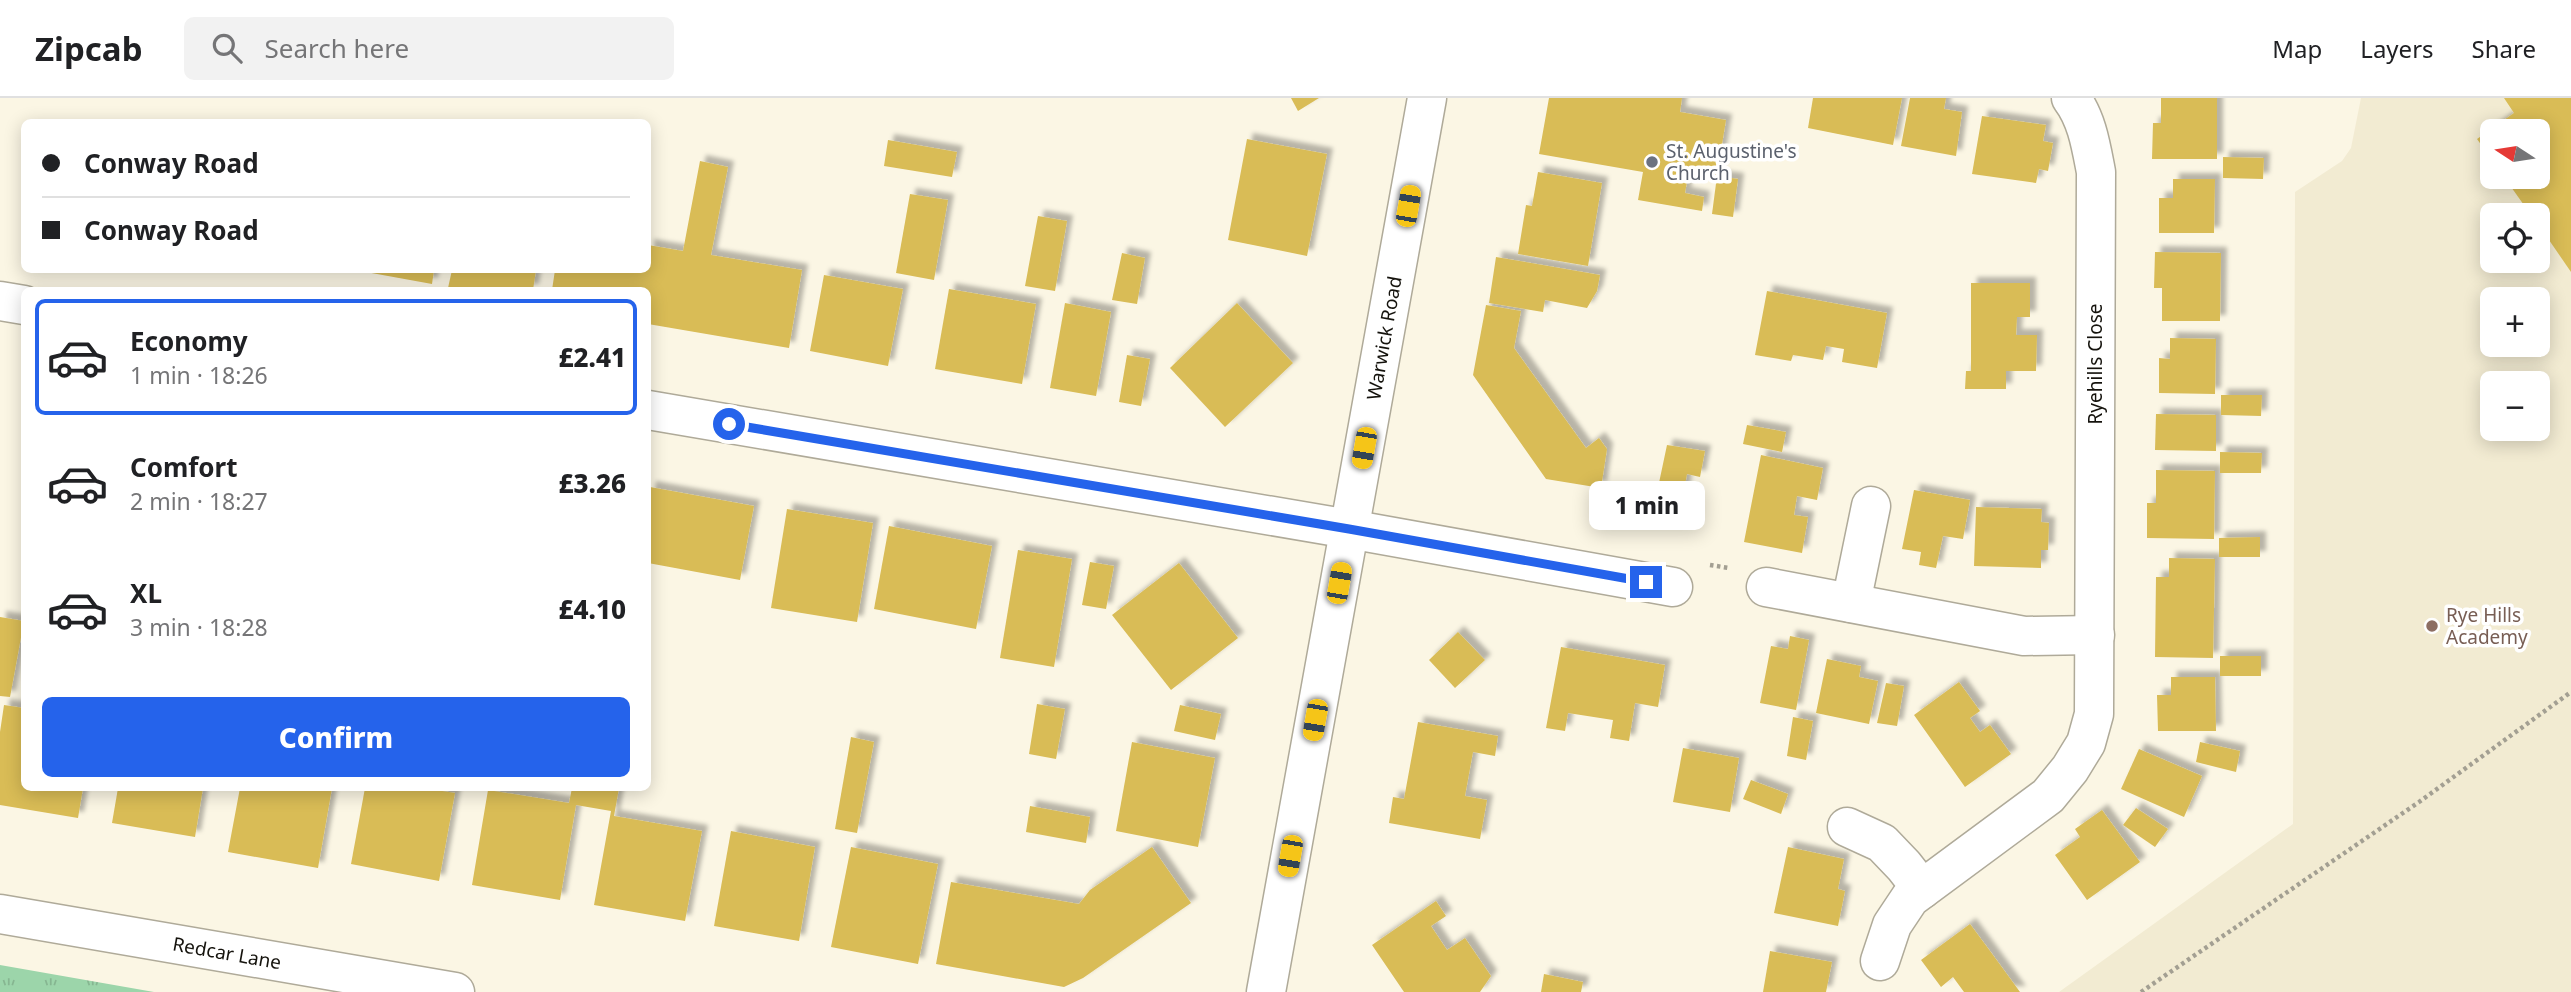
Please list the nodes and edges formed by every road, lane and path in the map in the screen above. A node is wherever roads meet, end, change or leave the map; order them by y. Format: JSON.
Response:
{"nodes":[{"id":1,"x":1427,"y":98,"type":"edge"},
{"id":2,"x":2071,"y":98,"type":"edge"},
{"id":3,"x":0,"y":301,"type":"edge"},
{"id":4,"x":21,"y":304,"type":"edge"},
{"id":5,"x":651,"y":411,"type":"edge"},
{"id":6,"x":1871,"y":506,"type":"dead end"},
{"id":7,"x":1349,"y":529,"type":"junction"},
{"id":8,"x":1673,"y":587,"type":"dead end"},
{"id":9,"x":1766,"y":587,"type":"dead end"},
{"id":10,"x":1851,"y":603,"type":"junction"},
{"id":11,"x":2095,"y":635,"type":"junction"},
{"id":12,"x":2571,"y":692,"type":"edge"},
{"id":13,"x":1847,"y":827,"type":"dead end"},
{"id":14,"x":1922,"y":889,"type":"junction"},
{"id":15,"x":0,"y":914,"type":"edge"},
{"id":16,"x":1880,"y":961,"type":"dead end"},
{"id":17,"x":455,"y":992,"type":"edge"},
{"id":18,"x":1266,"y":992,"type":"edge"},
{"id":19,"x":2141,"y":992,"type":"edge"}],
"edges":[{"from":1,"to":7,"type":"street","name":"Warwick Road"},
{"from":2,"to":11,"type":"street","name":"Ryehills Close"},
{"from":3,"to":4,"type":"street"},
{"from":5,"to":7,"type":"street"},
{"from":6,"to":10,"type":"street"},
{"from":7,"to":8,"type":"street"},
{"from":7,"to":18,"type":"street","name":"Warwick Road"},
{"from":9,"to":10,"type":"street"},
{"from":10,"to":11,"type":"street"},
{"from":11,"to":14,"type":"street","name":"Ryehills Close"},
{"from":12,"to":19,"type":"path"},
{"from":13,"to":14,"type":"street"},
{"from":14,"to":16,"type":"street","name":"Ryehills Close"},
{"from":15,"to":17,"type":"street","name":"Redcar Lane"}]}
